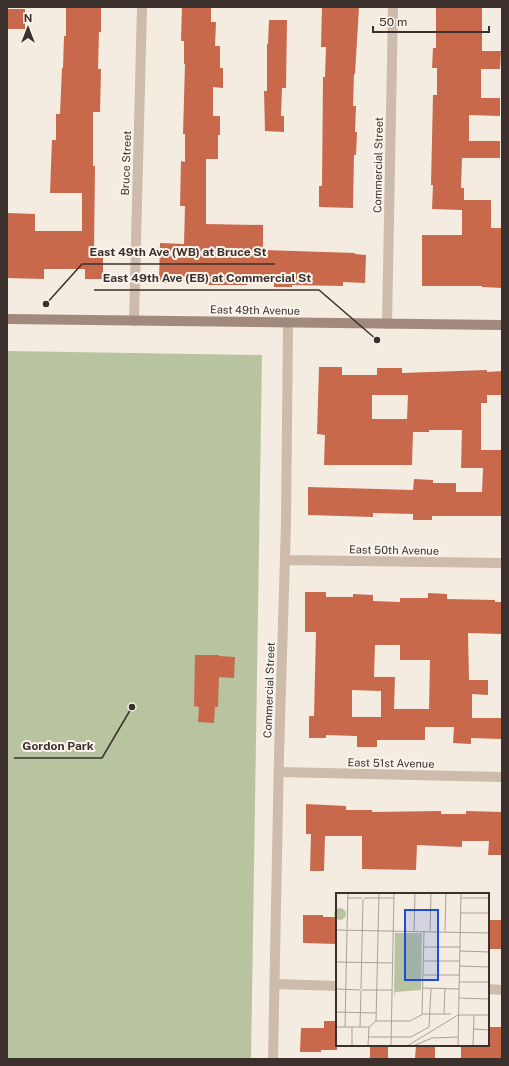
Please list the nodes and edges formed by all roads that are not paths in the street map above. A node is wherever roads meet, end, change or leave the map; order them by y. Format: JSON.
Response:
{"nodes":[{"id":1,"x":142,"y":7,"type":"edge"},
{"id":2,"x":393,"y":7,"type":"edge"},
{"id":3,"x":7,"y":319,"type":"edge"},
{"id":4,"x":134,"y":320,"type":"junction"},
{"id":5,"x":288,"y":323,"type":"junction"},
{"id":6,"x":387,"y":324,"type":"junction"},
{"id":7,"x":502,"y":325,"type":"edge"},
{"id":8,"x":285,"y":560,"type":"junction"},
{"id":9,"x":502,"y":563,"type":"edge"},
{"id":10,"x":279,"y":772,"type":"junction"},
{"id":11,"x":502,"y":776,"type":"edge"},
{"id":12,"x":275,"y":984,"type":"junction"},
{"id":13,"x":336,"y":986,"type":"edge"},
{"id":14,"x":489,"y":989,"type":"edge"},
{"id":15,"x":502,"y":990,"type":"edge"},
{"id":16,"x":273,"y":1059,"type":"edge"}],
"edges":[{"from":1,"to":4,"type":"street","name":"Bruce Street"},
{"from":2,"to":6,"type":"street","name":"Commercial Street"},
{"from":3,"to":4,"type":"street","name":"East 49th Avenue"},
{"from":4,"to":5,"type":"street","name":"East 49th Avenue"},
{"from":5,"to":6,"type":"street","name":"East 49th Avenue"},
{"from":5,"to":8,"type":"street","name":"Commercial Street"},
{"from":6,"to":7,"type":"street","name":"East 49th Avenue"},
{"from":8,"to":9,"type":"street","name":"East 50th Avenue"},
{"from":8,"to":10,"type":"street","name":"Commercial Street"},
{"from":10,"to":11,"type":"street","name":"East 51st Avenue"},
{"from":10,"to":12,"type":"street","name":"Commercial Street"},
{"from":12,"to":13,"type":"street"},
{"from":12,"to":16,"type":"street","name":"Commercial Street"},
{"from":14,"to":15,"type":"street"}]}
